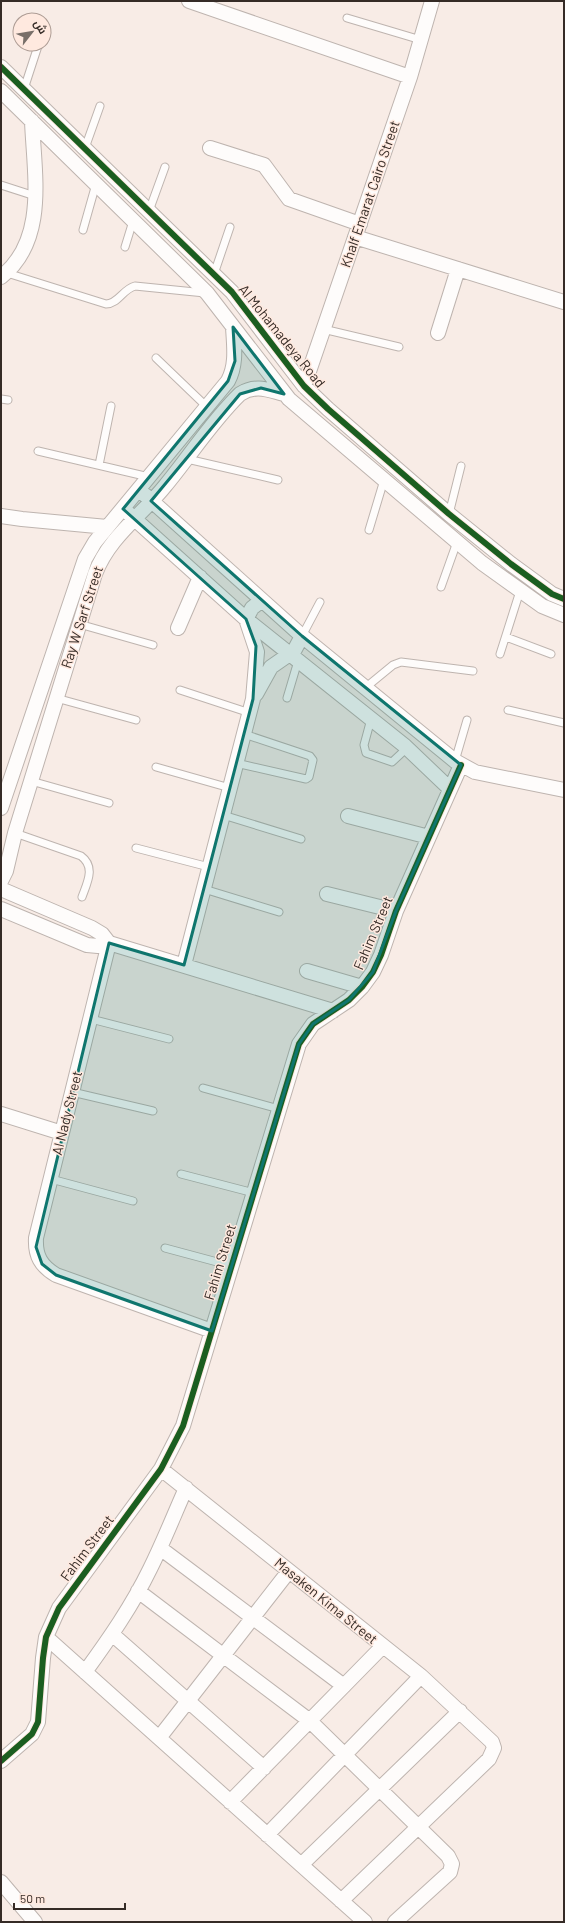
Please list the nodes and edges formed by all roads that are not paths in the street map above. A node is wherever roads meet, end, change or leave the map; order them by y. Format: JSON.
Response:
{"nodes":[{"id":1,"x":189,"y":1,"type":"edge"},
{"id":2,"x":432,"y":1,"type":"edge"},
{"id":3,"x":348,"y":18,"type":"dead end"},
{"id":4,"x":421,"y":40,"type":"junction"},
{"id":5,"x":36,"y":52,"type":"edge"},
{"id":6,"x":1,"y":67,"type":"edge"},
{"id":7,"x":410,"y":77,"type":"junction"},
{"id":8,"x":24,"y":89,"type":"junction"},
{"id":9,"x":1,"y":91,"type":"edge"},
{"id":10,"x":100,"y":106,"type":"dead end"},
{"id":11,"x":32,"y":121,"type":"junction"},
{"id":12,"x":85,"y":148,"type":"junction"},
{"id":13,"x":210,"y":148,"type":"dead end"},
{"id":14,"x":165,"y":167,"type":"dead end"},
{"id":15,"x":96,"y":184,"type":"junction"},
{"id":16,"x":1,"y":185,"type":"edge"},
{"id":17,"x":36,"y":196,"type":"junction"},
{"id":18,"x":149,"y":212,"type":"junction"},
{"id":19,"x":133,"y":220,"type":"junction"},
{"id":20,"x":230,"y":227,"type":"dead end"},
{"id":21,"x":83,"y":230,"type":"dead end"},
{"id":22,"x":358,"y":230,"type":"junction"},
{"id":23,"x":125,"y":247,"type":"dead end"},
{"id":24,"x":458,"y":269,"type":"junction"},
{"id":25,"x":214,"y":274,"type":"junction"},
{"id":26,"x":4,"y":275,"type":"edge"},
{"id":27,"x":207,"y":293,"type":"junction"},
{"id":28,"x":564,"y":302,"type":"edge"},
{"id":29,"x":233,"y":327,"type":"junction"},
{"id":30,"x":323,"y":329,"type":"junction"},
{"id":31,"x":438,"y":334,"type":"dead end"},
{"id":32,"x":399,"y":347,"type":"dead end"},
{"id":33,"x":276,"y":351,"type":"junction"},
{"id":34,"x":156,"y":358,"type":"dead end"},
{"id":35,"x":261,"y":365,"type":"junction"},
{"id":36,"x":304,"y":386,"type":"junction"},
{"id":37,"x":284,"y":394,"type":"junction"},
{"id":38,"x":111,"y":406,"type":"dead end"},
{"id":39,"x":207,"y":407,"type":"junction"},
{"id":40,"x":38,"y":451,"type":"dead end"},
{"id":41,"x":187,"y":459,"type":"junction"},
{"id":42,"x":99,"y":465,"type":"junction"},
{"id":43,"x":461,"y":466,"type":"dead end"},
{"id":44,"x":149,"y":477,"type":"junction"},
{"id":45,"x":278,"y":480,"type":"dead end"},
{"id":46,"x":384,"y":480,"type":"junction"},
{"id":47,"x":139,"y":489,"type":"junction"},
{"id":48,"x":152,"y":501,"type":"junction"},
{"id":49,"x":123,"y":509,"type":"junction"},
{"id":50,"x":449,"y":514,"type":"junction"},
{"id":51,"x":1,"y":516,"type":"edge"},
{"id":52,"x":134,"y":519,"type":"junction"},
{"id":53,"x":107,"y":527,"type":"junction"},
{"id":54,"x":369,"y":530,"type":"dead end"},
{"id":55,"x":457,"y":542,"type":"junction"},
{"id":56,"x":200,"y":577,"type":"junction"},
{"id":57,"x":441,"y":588,"type":"dead end"},
{"id":58,"x":520,"y":591,"type":"junction"},
{"id":59,"x":564,"y":599,"type":"edge"},
{"id":60,"x":261,"y":601,"type":"junction"},
{"id":61,"x":320,"y":602,"type":"dead end"},
{"id":62,"x":564,"y":615,"type":"edge"},
{"id":63,"x":246,"y":619,"type":"junction"},
{"id":64,"x":79,"y":624,"type":"junction"},
{"id":65,"x":178,"y":628,"type":"dead end"},
{"id":66,"x":302,"y":636,"type":"junction"},
{"id":67,"x":506,"y":637,"type":"junction"},
{"id":68,"x":153,"y":645,"type":"dead end"},
{"id":69,"x":500,"y":654,"type":"dead end"},
{"id":70,"x":551,"y":654,"type":"dead end"},
{"id":71,"x":294,"y":658,"type":"junction"},
{"id":72,"x":473,"y":671,"type":"dead end"},
{"id":73,"x":365,"y":688,"type":"junction"},
{"id":74,"x":180,"y":690,"type":"dead end"},
{"id":75,"x":56,"y":698,"type":"junction"},
{"id":76,"x":287,"y":698,"type":"dead end"},
{"id":77,"x":253,"y":699,"type":"junction"},
{"id":78,"x":508,"y":710,"type":"dead end"},
{"id":79,"x":250,"y":713,"type":"junction"},
{"id":80,"x":371,"y":719,"type":"junction"},
{"id":81,"x":136,"y":720,"type":"dead end"},
{"id":82,"x":467,"y":720,"type":"dead end"},
{"id":83,"x":564,"y":723,"type":"edge"},
{"id":84,"x":244,"y":734,"type":"junction"},
{"id":85,"x":407,"y":748,"type":"junction"},
{"id":86,"x":236,"y":763,"type":"junction"},
{"id":87,"x":458,"y":763,"type":"junction"},
{"id":88,"x":156,"y":767,"type":"dead end"},
{"id":89,"x":31,"y":780,"type":"junction"},
{"id":90,"x":230,"y":788,"type":"junction"},
{"id":91,"x":450,"y":789,"type":"junction"},
{"id":92,"x":564,"y":790,"type":"edge"},
{"id":93,"x":110,"y":803,"type":"dead end"},
{"id":94,"x":1,"y":808,"type":"edge"},
{"id":95,"x":223,"y":815,"type":"junction"},
{"id":96,"x":348,"y":816,"type":"dead end"},
{"id":97,"x":15,"y":833,"type":"junction"},
{"id":98,"x":428,"y":837,"type":"junction"},
{"id":99,"x":301,"y":839,"type":"dead end"},
{"id":100,"x":136,"y":848,"type":"dead end"},
{"id":101,"x":209,"y":868,"type":"junction"},
{"id":102,"x":1,"y":881,"type":"edge"},
{"id":103,"x":1,"y":889,"type":"edge"},
{"id":104,"x":204,"y":889,"type":"junction"},
{"id":105,"x":327,"y":894,"type":"dead end"},
{"id":106,"x":82,"y":897,"type":"dead end"},
{"id":107,"x":1,"y":910,"type":"edge"},
{"id":108,"x":396,"y":911,"type":"junction"},
{"id":109,"x":279,"y":912,"type":"dead end"},
{"id":110,"x":109,"y":943,"type":"junction"},
{"id":111,"x":184,"y":966,"type":"junction"},
{"id":112,"x":308,"y":971,"type":"dead end"},
{"id":113,"x":362,"y":987,"type":"junction"},
{"id":114,"x":334,"y":1011,"type":"junction"},
{"id":115,"x":90,"y":1018,"type":"junction"},
{"id":116,"x":169,"y":1039,"type":"dead end"},
{"id":117,"x":203,"y":1088,"type":"dead end"},
{"id":118,"x":72,"y":1092,"type":"junction"},
{"id":119,"x":280,"y":1109,"type":"junction"},
{"id":120,"x":153,"y":1111,"type":"dead end"},
{"id":121,"x":1,"y":1114,"type":"edge"},
{"id":122,"x":62,"y":1132,"type":"junction"},
{"id":123,"x":181,"y":1174,"type":"dead end"},
{"id":124,"x":51,"y":1179,"type":"junction"},
{"id":125,"x":254,"y":1193,"type":"junction"},
{"id":126,"x":133,"y":1201,"type":"dead end"},
{"id":127,"x":165,"y":1248,"type":"dead end"},
{"id":128,"x":232,"y":1266,"type":"junction"},
{"id":129,"x":212,"y":1331,"type":"junction"},
{"id":130,"x":161,"y":1469,"type":"junction"},
{"id":131,"x":186,"y":1488,"type":"junction"},
{"id":132,"x":160,"y":1548,"type":"junction"},
{"id":133,"x":289,"y":1571,"type":"junction"},
{"id":134,"x":138,"y":1591,"type":"junction"},
{"id":135,"x":253,"y":1618,"type":"junction"},
{"id":136,"x":112,"y":1634,"type":"junction"},
{"id":137,"x":46,"y":1637,"type":"junction"},
{"id":138,"x":383,"y":1646,"type":"junction"},
{"id":139,"x":223,"y":1655,"type":"junction"},
{"id":140,"x":85,"y":1672,"type":"junction"},
{"id":141,"x":421,"y":1676,"type":"junction"},
{"id":142,"x":344,"y":1686,"type":"junction"},
{"id":143,"x":187,"y":1701,"type":"junction"},
{"id":144,"x":460,"y":1711,"type":"junction"},
{"id":145,"x":310,"y":1721,"type":"junction"},
{"id":146,"x":159,"y":1738,"type":"junction"},
{"id":147,"x":344,"y":1755,"type":"junction"},
{"id":148,"x":1,"y":1761,"type":"edge"},
{"id":149,"x":264,"y":1768,"type":"junction"},
{"id":150,"x":380,"y":1789,"type":"junction"},
{"id":151,"x":230,"y":1802,"type":"junction"},
{"id":152,"x":418,"y":1827,"type":"junction"},
{"id":153,"x":267,"y":1835,"type":"junction"},
{"id":154,"x":301,"y":1865,"type":"junction"},
{"id":155,"x":1,"y":1882,"type":"edge"},
{"id":156,"x":341,"y":1901,"type":"junction"},
{"id":157,"x":35,"y":1922,"type":"edge"},
{"id":158,"x":365,"y":1922,"type":"edge"},
{"id":159,"x":395,"y":1922,"type":"edge"}],
"edges":[{"from":1,"to":7,"type":"street"},
{"from":2,"to":4,"type":"street","name":"Khalf Emarat Cairo Street"},
{"from":3,"to":4,"type":"lane"},
{"from":4,"to":7,"type":"street","name":"Khalf Emarat Cairo Street"},
{"from":5,"to":8,"type":"lane"},
{"from":6,"to":8,"type":"street","name":"Al Mohamadeya Road"},
{"from":7,"to":22,"type":"street","name":"Khalf Emarat Cairo Street"},
{"from":8,"to":12,"type":"street","name":"Al Mohamadeya Road"},
{"from":9,"to":11,"type":"street"},
{"from":10,"to":12,"type":"lane"},
{"from":11,"to":15,"type":"street"},
{"from":11,"to":17,"type":"street"},
{"from":12,"to":18,"type":"street","name":"Al Mohamadeya Road"},
{"from":13,"to":22,"type":"street"},
{"from":14,"to":18,"type":"lane"},
{"from":15,"to":19,"type":"street"},
{"from":15,"to":21,"type":"lane"},
{"from":16,"to":17,"type":"lane"},
{"from":17,"to":26,"type":"street"},
{"from":18,"to":25,"type":"street","name":"Al Mohamadeya Road"},
{"from":19,"to":23,"type":"lane"},
{"from":19,"to":27,"type":"street"},
{"from":20,"to":25,"type":"lane"},
{"from":22,"to":24,"type":"street"},
{"from":22,"to":30,"type":"street","name":"Khalf Emarat Cairo Street"},
{"from":24,"to":28,"type":"street"},
{"from":24,"to":31,"type":"street"},
{"from":25,"to":33,"type":"street","name":"Al Mohamadeya Road"},
{"from":26,"to":27,"type":"lane"},
{"from":27,"to":29,"type":"street"},
{"from":29,"to":35,"type":"street"},
{"from":29,"to":39,"type":"street","name":"Ray W Sarf Street"},
{"from":30,"to":32,"type":"lane"},
{"from":30,"to":36,"type":"street","name":"Khalf Emarat Cairo Street"},
{"from":33,"to":35,"type":"street"},
{"from":33,"to":36,"type":"street","name":"Al Mohamadeya Road"},
{"from":34,"to":39,"type":"lane"},
{"from":35,"to":37,"type":"street"},
{"from":36,"to":50,"type":"street","name":"Al Mohamadeya Road"},
{"from":37,"to":41,"type":"street","name":"Ray W Sarf Street"},
{"from":37,"to":46,"type":"street"},
{"from":38,"to":42,"type":"lane"},
{"from":39,"to":44,"type":"street","name":"Ray W Sarf Street"},
{"from":40,"to":42,"type":"lane"},
{"from":41,"to":45,"type":"lane"},
{"from":41,"to":48,"type":"street","name":"Ray W Sarf Street"},
{"from":42,"to":44,"type":"lane"},
{"from":43,"to":50,"type":"lane"},
{"from":44,"to":47,"type":"street","name":"Ray W Sarf Street"},
{"from":46,"to":54,"type":"lane"},
{"from":46,"to":55,"type":"street"},
{"from":47,"to":48,"type":"street"},
{"from":47,"to":49,"type":"street","name":"Ray W Sarf Street"},
{"from":48,"to":52,"type":"street","name":"Ray W Sarf Street"},
{"from":48,"to":60,"type":"street"},
{"from":49,"to":52,"type":"street"},
{"from":49,"to":53,"type":"street","name":"Ray W Sarf Street"},
{"from":50,"to":59,"type":"street","name":"Al Mohamadeya Road"},
{"from":51,"to":53,"type":"street"},
{"from":52,"to":56,"type":"street"},
{"from":52,"to":64,"type":"street","name":"Ray W Sarf Street"},
{"from":53,"to":94,"type":"street","name":"Ray W Sarf Street"},
{"from":55,"to":57,"type":"lane"},
{"from":55,"to":58,"type":"street"},
{"from":56,"to":63,"type":"street"},
{"from":56,"to":65,"type":"street"},
{"from":58,"to":62,"type":"street"},
{"from":58,"to":67,"type":"lane"},
{"from":60,"to":63,"type":"street"},
{"from":60,"to":66,"type":"street"},
{"from":61,"to":66,"type":"lane"},
{"from":63,"to":71,"type":"street"},
{"from":63,"to":77,"type":"street"},
{"from":64,"to":68,"type":"lane"},
{"from":64,"to":75,"type":"street","name":"Ray W Sarf Street"},
{"from":66,"to":71,"type":"street"},
{"from":66,"to":73,"type":"street"},
{"from":67,"to":69,"type":"lane"},
{"from":67,"to":70,"type":"lane"},
{"from":71,"to":76,"type":"lane"},
{"from":71,"to":77,"type":"street"},
{"from":71,"to":80,"type":"street"},
{"from":72,"to":73,"type":"lane"},
{"from":73,"to":87,"type":"street"},
{"from":74,"to":79,"type":"lane"},
{"from":75,"to":81,"type":"lane"},
{"from":75,"to":89,"type":"street","name":"Ray W Sarf Street"},
{"from":77,"to":79,"type":"street"},
{"from":78,"to":83,"type":"lane"},
{"from":79,"to":84,"type":"street"},
{"from":80,"to":85,"type":"street"},
{"from":80,"to":85,"type":"lane"},
{"from":82,"to":87,"type":"lane"},
{"from":84,"to":86,"type":"street"},
{"from":84,"to":86,"type":"lane"},
{"from":85,"to":91,"type":"street"},
{"from":86,"to":90,"type":"street"},
{"from":87,"to":91,"type":"street","name":"Fahim Street"},
{"from":87,"to":92,"type":"street"},
{"from":88,"to":90,"type":"lane"},
{"from":89,"to":93,"type":"lane"},
{"from":89,"to":97,"type":"street","name":"Ray W Sarf Street"},
{"from":90,"to":95,"type":"street"},
{"from":91,"to":98,"type":"street","name":"Fahim Street"},
{"from":95,"to":99,"type":"lane"},
{"from":95,"to":101,"type":"street"},
{"from":96,"to":98,"type":"street"},
{"from":97,"to":102,"type":"street","name":"Ray W Sarf Street"},
{"from":97,"to":106,"type":"lane"},
{"from":98,"to":108,"type":"street","name":"Fahim Street"},
{"from":100,"to":101,"type":"lane"},
{"from":101,"to":104,"type":"street"},
{"from":103,"to":110,"type":"street"},
{"from":104,"to":109,"type":"lane"},
{"from":104,"to":111,"type":"street"},
{"from":105,"to":108,"type":"street"},
{"from":107,"to":110,"type":"street"},
{"from":108,"to":113,"type":"street","name":"Fahim Street"},
{"from":110,"to":111,"type":"street"},
{"from":110,"to":115,"type":"street","name":"Al Nady Street"},
{"from":111,"to":114,"type":"street"},
{"from":112,"to":113,"type":"street"},
{"from":113,"to":114,"type":"street","name":"Fahim Street"},
{"from":114,"to":119,"type":"street","name":"Fahim Street"},
{"from":115,"to":116,"type":"lane"},
{"from":115,"to":118,"type":"street","name":"Al Nady Street"},
{"from":117,"to":119,"type":"lane"},
{"from":118,"to":120,"type":"lane"},
{"from":118,"to":122,"type":"street","name":"Al Nady Street"},
{"from":119,"to":125,"type":"street","name":"Fahim Street"},
{"from":121,"to":122,"type":"street"},
{"from":122,"to":124,"type":"street","name":"Al Nady Street"},
{"from":123,"to":125,"type":"lane"},
{"from":124,"to":126,"type":"lane"},
{"from":124,"to":129,"type":"street","name":"Al Nady Street"},
{"from":125,"to":128,"type":"street","name":"Fahim Street"},
{"from":127,"to":128,"type":"lane"},
{"from":128,"to":129,"type":"street","name":"Fahim Street"},
{"from":129,"to":130,"type":"street","name":"Fahim Street"},
{"from":130,"to":131,"type":"street","name":"Masaken Kima Street"},
{"from":130,"to":137,"type":"street","name":"Fahim Street"},
{"from":131,"to":132,"type":"street"},
{"from":131,"to":133,"type":"street","name":"Masaken Kima Street"},
{"from":132,"to":134,"type":"street"},
{"from":132,"to":135,"type":"street"},
{"from":133,"to":135,"type":"street"},
{"from":133,"to":138,"type":"street","name":"Masaken Kima Street"},
{"from":134,"to":136,"type":"street"},
{"from":134,"to":139,"type":"street"},
{"from":135,"to":139,"type":"street"},
{"from":135,"to":142,"type":"street"},
{"from":136,"to":140,"type":"street"},
{"from":136,"to":143,"type":"street"},
{"from":137,"to":140,"type":"street"},
{"from":137,"to":148,"type":"street","name":"Fahim Street"},
{"from":138,"to":141,"type":"street","name":"Masaken Kima Street"},
{"from":138,"to":142,"type":"street"},
{"from":139,"to":143,"type":"street"},
{"from":139,"to":145,"type":"street"},
{"from":140,"to":146,"type":"street"},
{"from":141,"to":144,"type":"street","name":"Masaken Kima Street"},
{"from":141,"to":147,"type":"street"},
{"from":142,"to":145,"type":"street"},
{"from":143,"to":146,"type":"street"},
{"from":143,"to":149,"type":"street"},
{"from":144,"to":150,"type":"street"},
{"from":144,"to":152,"type":"street","name":"Masaken Kima Street"},
{"from":145,"to":147,"type":"street"},
{"from":145,"to":149,"type":"street"},
{"from":146,"to":151,"type":"street"},
{"from":147,"to":150,"type":"street"},
{"from":147,"to":153,"type":"street"},
{"from":149,"to":151,"type":"street"},
{"from":150,"to":152,"type":"street"},
{"from":150,"to":154,"type":"street"},
{"from":151,"to":153,"type":"street"},
{"from":152,"to":156,"type":"street"},
{"from":152,"to":159,"type":"street"},
{"from":153,"to":154,"type":"street"},
{"from":154,"to":156,"type":"street"},
{"from":155,"to":157,"type":"street"},
{"from":156,"to":158,"type":"street"}]}
